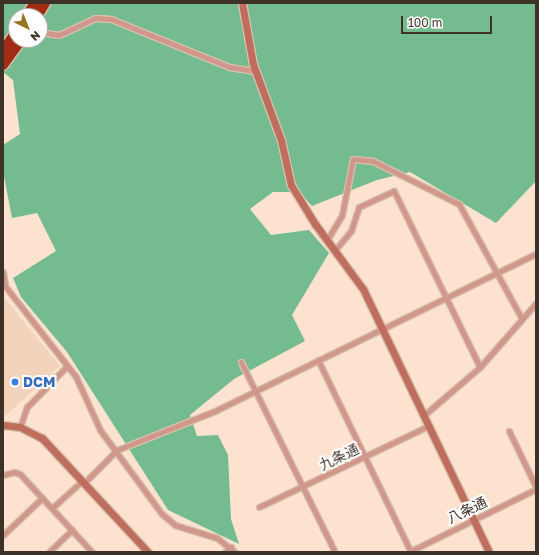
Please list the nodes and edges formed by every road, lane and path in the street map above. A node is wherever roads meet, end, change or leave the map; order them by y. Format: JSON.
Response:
{"nodes":[{"id":1,"x":242,"y":3,"type":"edge"},
{"id":2,"x":48,"y":33,"type":"edge"},
{"id":3,"x":15,"y":48,"type":"edge"},
{"id":4,"x":3,"y":65,"type":"edge"},
{"id":5,"x":255,"y":70,"type":"junction"},
{"id":6,"x":327,"y":240,"type":"junction"},
{"id":7,"x":335,"y":250,"type":"junction"},
{"id":8,"x":536,"y":254,"type":"edge"},
{"id":9,"x":3,"y":272,"type":"edge"},
{"id":10,"x":498,"y":274,"type":"junction"},
{"id":11,"x":445,"y":299,"type":"junction"},
{"id":12,"x":536,"y":303,"type":"edge"},
{"id":13,"x":522,"y":320,"type":"junction"},
{"id":14,"x":382,"y":329,"type":"junction"},
{"id":15,"x":318,"y":360,"type":"junction"},
{"id":16,"x":241,"y":362,"type":"dead end"},
{"id":17,"x":67,"y":366,"type":"junction"},
{"id":18,"x":480,"y":366,"type":"junction"},
{"id":19,"x":255,"y":391,"type":"junction"},
{"id":20,"x":423,"y":416,"type":"junction"},
{"id":21,"x":3,"y":425,"type":"edge"},
{"id":22,"x":428,"y":426,"type":"junction"},
{"id":23,"x":20,"y":427,"type":"junction"},
{"id":24,"x":510,"y":431,"type":"dead end"},
{"id":25,"x":117,"y":450,"type":"junction"},
{"id":26,"x":364,"y":458,"type":"junction"},
{"id":27,"x":3,"y":474,"type":"edge"},
{"id":28,"x":83,"y":482,"type":"junction"},
{"id":29,"x":303,"y":488,"type":"junction"},
{"id":30,"x":536,"y":488,"type":"edge"},
{"id":31,"x":42,"y":498,"type":"junction"},
{"id":32,"x":259,"y":507,"type":"dead end"},
{"id":33,"x":52,"y":508,"type":"junction"},
{"id":34,"x":474,"y":520,"type":"junction"},
{"id":35,"x":72,"y":530,"type":"junction"},
{"id":36,"x":3,"y":535,"type":"edge"},
{"id":37,"x":231,"y":547,"type":"junction"},
{"id":38,"x":49,"y":552,"type":"edge"},
{"id":39,"x":92,"y":552,"type":"edge"},
{"id":40,"x":148,"y":552,"type":"edge"},
{"id":41,"x":225,"y":552,"type":"edge"},
{"id":42,"x":235,"y":552,"type":"edge"},
{"id":43,"x":335,"y":552,"type":"edge"},
{"id":44,"x":410,"y":552,"type":"edge"},
{"id":45,"x":489,"y":552,"type":"edge"}],
"edges":[{"from":1,"to":5,"type":"street"},
{"from":2,"to":5,"type":"street"},
{"from":3,"to":4,"type":"highway"},
{"from":5,"to":6,"type":"street"},
{"from":6,"to":7,"type":"street"},
{"from":6,"to":10,"type":"street"},
{"from":7,"to":11,"type":"street"},
{"from":7,"to":14,"type":"street"},
{"from":8,"to":10,"type":"street"},
{"from":9,"to":17,"type":"street"},
{"from":10,"to":11,"type":"street"},
{"from":10,"to":13,"type":"street"},
{"from":11,"to":14,"type":"street"},
{"from":11,"to":18,"type":"street"},
{"from":12,"to":13,"type":"street"},
{"from":13,"to":18,"type":"street"},
{"from":14,"to":15,"type":"street"},
{"from":14,"to":20,"type":"street"},
{"from":15,"to":19,"type":"street"},
{"from":15,"to":26,"type":"street"},
{"from":16,"to":19,"type":"street"},
{"from":17,"to":23,"type":"street"},
{"from":17,"to":25,"type":"street"},
{"from":18,"to":20,"type":"street"},
{"from":19,"to":25,"type":"street"},
{"from":19,"to":29,"type":"street"},
{"from":20,"to":22,"type":"street"},
{"from":21,"to":23,"type":"street"},
{"from":22,"to":26,"type":"street","name":"九条通"},
{"from":22,"to":34,"type":"street"},
{"from":23,"to":28,"type":"street"},
{"from":24,"to":30,"type":"street"},
{"from":25,"to":28,"type":"street"},
{"from":25,"to":37,"type":"street"},
{"from":26,"to":29,"type":"street","name":"九条通"},
{"from":26,"to":44,"type":"street"},
{"from":27,"to":31,"type":"street"},
{"from":28,"to":33,"type":"street"},
{"from":28,"to":40,"type":"street"},
{"from":29,"to":32,"type":"street","name":"九条通"},
{"from":29,"to":43,"type":"street"},
{"from":30,"to":34,"type":"street","name":"八条通"},
{"from":31,"to":33,"type":"street"},
{"from":31,"to":36,"type":"street"},
{"from":33,"to":35,"type":"street"},
{"from":34,"to":44,"type":"street","name":"八条通"},
{"from":34,"to":45,"type":"street"},
{"from":35,"to":38,"type":"street"},
{"from":35,"to":39,"type":"street"},
{"from":37,"to":41,"type":"street"},
{"from":37,"to":42,"type":"street"}]}
